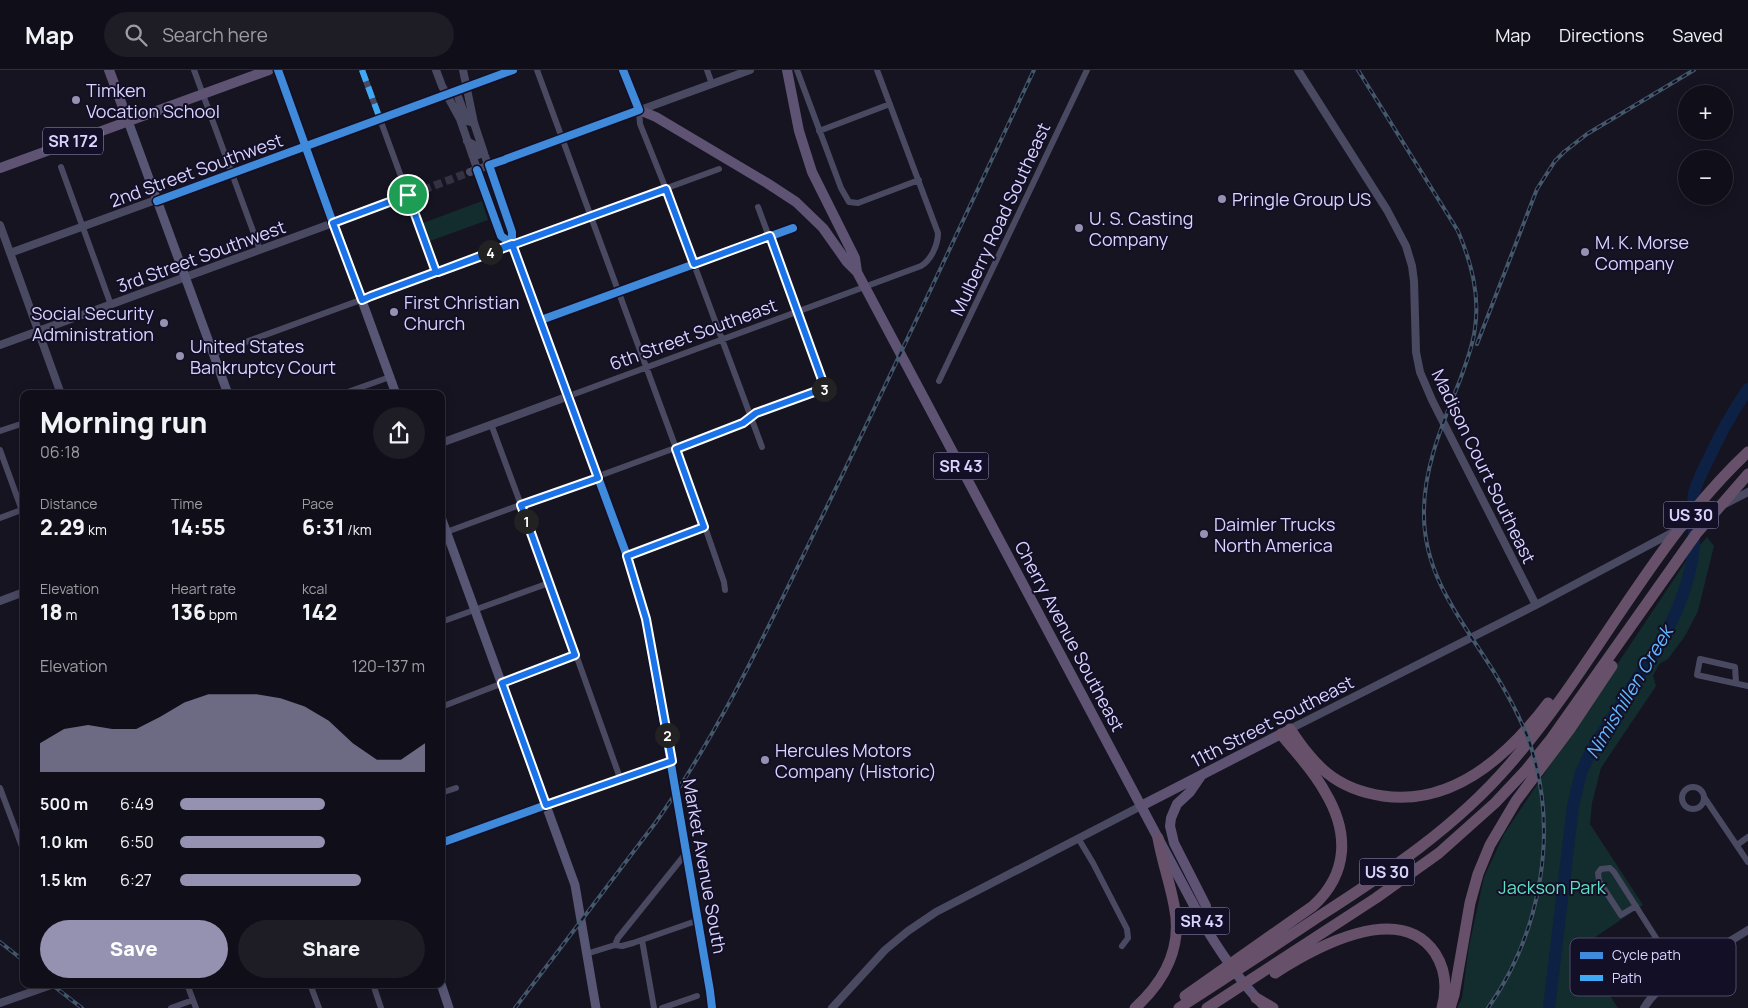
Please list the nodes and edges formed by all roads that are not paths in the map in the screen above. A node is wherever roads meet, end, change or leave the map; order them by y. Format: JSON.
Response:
{"nodes":[{"id":1,"x":109,"y":70,"type":"edge"},
{"id":2,"x":194,"y":70,"type":"edge"},
{"id":3,"x":269,"y":70,"type":"edge"},
{"id":4,"x":278,"y":70,"type":"edge"},
{"id":5,"x":362,"y":70,"type":"edge"},
{"id":6,"x":436,"y":70,"type":"edge"},
{"id":7,"x":463,"y":70,"type":"edge"},
{"id":8,"x":513,"y":70,"type":"edge"},
{"id":9,"x":537,"y":70,"type":"edge"},
{"id":10,"x":623,"y":70,"type":"edge"},
{"id":11,"x":707,"y":70,"type":"edge"},
{"id":12,"x":750,"y":70,"type":"edge"},
{"id":13,"x":787,"y":70,"type":"edge"},
{"id":14,"x":797,"y":70,"type":"edge"},
{"id":15,"x":878,"y":70,"type":"edge"},
{"id":16,"x":1087,"y":70,"type":"edge"},
{"id":17,"x":1298,"y":70,"type":"edge"},
{"id":18,"x":712,"y":84,"type":"junction"},
{"id":19,"x":466,"y":87,"type":"junction"},
{"id":20,"x":456,"y":91,"type":"junction"},
{"id":21,"x":202,"y":94,"type":"junction"},
{"id":22,"x":448,"y":94,"type":"junction"},
{"id":23,"x":890,"y":104,"type":"junction"},
{"id":24,"x":639,"y":110,"type":"junction"},
{"id":25,"x":380,"y":119,"type":"junction"},
{"id":26,"x":128,"y":121,"type":"junction"},
{"id":27,"x":474,"y":123,"type":"junction"},
{"id":28,"x":819,"y":131,"type":"junction"},
{"id":29,"x":562,"y":138,"type":"junction"},
{"id":30,"x":306,"y":146,"type":"junction"},
{"id":31,"x":479,"y":156,"type":"junction"},
{"id":32,"x":61,"y":167,"type":"dead end"},
{"id":33,"x":0,"y":168,"type":"edge"},
{"id":34,"x":480,"y":169,"type":"junction"},
{"id":35,"x":719,"y":169,"type":"dead end"},
{"id":36,"x":231,"y":173,"type":"junction"},
{"id":37,"x":919,"y":180,"type":"junction"},
{"id":38,"x":666,"y":189,"type":"junction"},
{"id":39,"x":410,"y":194,"type":"junction"},
{"id":40,"x":157,"y":201,"type":"junction"},
{"id":41,"x":758,"y":206,"type":"dead end"},
{"id":42,"x":505,"y":213,"type":"junction"},
{"id":43,"x":591,"y":216,"type":"junction"},
{"id":44,"x":494,"y":217,"type":"junction"},
{"id":45,"x":333,"y":223,"type":"junction"},
{"id":46,"x":0,"y":224,"type":"edge"},
{"id":47,"x":83,"y":227,"type":"junction"},
{"id":48,"x":792,"y":228,"type":"dead end"},
{"id":49,"x":770,"y":236,"type":"junction"},
{"id":50,"x":512,"y":244,"type":"junction"},
{"id":51,"x":260,"y":250,"type":"junction"},
{"id":52,"x":10,"y":254,"type":"junction"},
{"id":53,"x":694,"y":264,"type":"junction"},
{"id":54,"x":436,"y":272,"type":"junction"},
{"id":55,"x":857,"y":272,"type":"junction"},
{"id":56,"x":185,"y":278,"type":"junction"},
{"id":57,"x":618,"y":291,"type":"junction"},
{"id":58,"x":362,"y":300,"type":"junction"},
{"id":59,"x":111,"y":305,"type":"junction"},
{"id":60,"x":798,"y":312,"type":"junction"},
{"id":61,"x":541,"y":320,"type":"junction"},
{"id":62,"x":38,"y":331,"type":"junction"},
{"id":63,"x":722,"y":339,"type":"junction"},
{"id":64,"x":0,"y":346,"type":"edge"},
{"id":65,"x":213,"y":354,"type":"junction"},
{"id":66,"x":646,"y":367,"type":"junction"},
{"id":67,"x":390,"y":377,"type":"junction"},
{"id":68,"x":939,"y":381,"type":"dead end"},
{"id":69,"x":60,"y":390,"type":"edge"},
{"id":70,"x":226,"y":390,"type":"edge"},
{"id":71,"x":353,"y":390,"type":"edge"},
{"id":72,"x":395,"y":390,"type":"edge"},
{"id":73,"x":569,"y":396,"type":"junction"},
{"id":74,"x":751,"y":417,"type":"junction"},
{"id":75,"x":20,"y":424,"type":"edge"},
{"id":76,"x":491,"y":424,"type":"junction"},
{"id":77,"x":0,"y":431,"type":"edge"},
{"id":78,"x":445,"y":441,"type":"edge"},
{"id":79,"x":762,"y":447,"type":"dead end"},
{"id":80,"x":676,"y":449,"type":"junction"},
{"id":81,"x":0,"y":450,"type":"edge"},
{"id":82,"x":1748,"y":452,"type":"edge"},
{"id":83,"x":1748,"y":474,"type":"edge"},
{"id":84,"x":598,"y":478,"type":"junction"},
{"id":85,"x":1748,"y":492,"type":"edge"},
{"id":86,"x":20,"y":504,"type":"edge"},
{"id":87,"x":521,"y":505,"type":"junction"},
{"id":88,"x":20,"y":513,"type":"edge"},
{"id":89,"x":0,"y":518,"type":"edge"},
{"id":90,"x":704,"y":527,"type":"junction"},
{"id":91,"x":445,"y":533,"type":"edge"},
{"id":92,"x":445,"y":535,"type":"edge"},
{"id":93,"x":627,"y":556,"type":"junction"},
{"id":94,"x":549,"y":583,"type":"junction"},
{"id":95,"x":724,"y":590,"type":"dead end"},
{"id":96,"x":20,"y":594,"type":"edge"},
{"id":97,"x":0,"y":601,"type":"edge"},
{"id":98,"x":1536,"y":605,"type":"junction"},
{"id":99,"x":475,"y":610,"type":"junction"},
{"id":100,"x":445,"y":621,"type":"edge"},
{"id":101,"x":575,"y":655,"type":"junction"},
{"id":102,"x":1736,"y":682,"type":"junction"},
{"id":103,"x":502,"y":683,"type":"junction"},
{"id":104,"x":1748,"y":686,"type":"edge"},
{"id":105,"x":445,"y":705,"type":"edge"},
{"id":106,"x":1542,"y":717,"type":"junction"},
{"id":107,"x":1286,"y":731,"type":"junction"},
{"id":108,"x":1553,"y":744,"type":"junction"},
{"id":109,"x":672,"y":761,"type":"junction"},
{"id":110,"x":1201,"y":776,"type":"junction"},
{"id":111,"x":620,"y":778,"type":"junction"},
{"id":112,"x":0,"y":788,"type":"edge"},
{"id":113,"x":456,"y":788,"type":"dead end"},
{"id":114,"x":445,"y":792,"type":"edge"},
{"id":115,"x":1704,"y":797,"type":"dead end"},
{"id":116,"x":546,"y":805,"type":"junction"},
{"id":117,"x":1141,"y":806,"type":"junction"},
{"id":118,"x":1748,"y":837,"type":"edge"},
{"id":119,"x":1078,"y":838,"type":"junction"},
{"id":120,"x":1158,"y":838,"type":"junction"},
{"id":121,"x":20,"y":841,"type":"edge"},
{"id":122,"x":445,"y":842,"type":"edge"},
{"id":123,"x":1737,"y":844,"type":"junction"},
{"id":124,"x":687,"y":852,"type":"junction"},
{"id":125,"x":1748,"y":862,"type":"edge"},
{"id":126,"x":1636,"y":906,"type":"junction"},
{"id":127,"x":698,"y":920,"type":"junction"},
{"id":128,"x":1207,"y":930,"type":"junction"},
{"id":129,"x":1748,"y":930,"type":"edge"},
{"id":130,"x":1656,"y":938,"type":"edge"},
{"id":131,"x":1735,"y":938,"type":"edge"},
{"id":132,"x":642,"y":940,"type":"junction"},
{"id":133,"x":615,"y":945,"type":"junction"},
{"id":134,"x":1122,"y":946,"type":"dead end"},
{"id":135,"x":586,"y":954,"type":"junction"},
{"id":136,"x":1246,"y":959,"type":"junction"},
{"id":137,"x":1222,"y":975,"type":"junction"},
{"id":138,"x":1261,"y":977,"type":"junction"},
{"id":139,"x":43,"y":988,"type":"edge"},
{"id":140,"x":188,"y":988,"type":"edge"},
{"id":141,"x":312,"y":988,"type":"edge"},
{"id":142,"x":374,"y":988,"type":"edge"},
{"id":143,"x":442,"y":988,"type":"edge"},
{"id":144,"x":1236,"y":994,"type":"junction"},
{"id":145,"x":697,"y":996,"type":"dead end"},
{"id":146,"x":1653,"y":996,"type":"edge"},
{"id":147,"x":1256,"y":998,"type":"junction"},
{"id":148,"x":193,"y":1000,"type":"junction"},
{"id":149,"x":0,"y":1003,"type":"edge"},
{"id":150,"x":171,"y":1008,"type":"edge"},
{"id":151,"x":196,"y":1008,"type":"edge"},
{"id":152,"x":319,"y":1008,"type":"edge"},
{"id":153,"x":381,"y":1008,"type":"edge"},
{"id":154,"x":450,"y":1008,"type":"edge"},
{"id":155,"x":596,"y":1008,"type":"edge"},
{"id":156,"x":654,"y":1008,"type":"edge"},
{"id":157,"x":662,"y":1008,"type":"edge"},
{"id":158,"x":712,"y":1008,"type":"edge"},
{"id":159,"x":832,"y":1008,"type":"edge"},
{"id":160,"x":1135,"y":1008,"type":"edge"},
{"id":161,"x":1171,"y":1008,"type":"edge"},
{"id":162,"x":1179,"y":1008,"type":"edge"},
{"id":163,"x":1207,"y":1008,"type":"edge"},
{"id":164,"x":1220,"y":1008,"type":"edge"},
{"id":165,"x":1266,"y":1008,"type":"edge"},
{"id":166,"x":1273,"y":1008,"type":"edge"},
{"id":167,"x":1442,"y":1008,"type":"edge"},
{"id":168,"x":1450,"y":1008,"type":"edge"},
{"id":169,"x":1644,"y":1008,"type":"edge"}],
"edges":[{"from":1,"to":26,"type":"main road"},
{"from":2,"to":21,"type":"street"},
{"from":3,"to":21,"type":"main road","number":"SR 172"},
{"from":4,"to":30,"type":"main road"},
{"from":5,"to":25,"type":"street"},
{"from":6,"to":22,"type":"street","name":"Market Avenue South"},
{"from":7,"to":19,"type":"street","name":"Market Avenue South"},
{"from":8,"to":19,"type":"street","name":"2nd Street Southwest"},
{"from":9,"to":29,"type":"street"},
{"from":10,"to":24,"type":"main road"},
{"from":11,"to":18,"type":"street"},
{"from":12,"to":18,"type":"street"},
{"from":13,"to":55,"type":"main road","name":"Cherry Avenue Southeast","number":"SR 43"},
{"from":14,"to":28,"type":"street"},
{"from":15,"to":23,"type":"street"},
{"from":16,"to":68,"type":"street","name":"Mulberry Road Southeast"},
{"from":17,"to":98,"type":"street","name":"Madison Court Southeast"},
{"from":18,"to":24,"type":"street"},
{"from":19,"to":20,"type":"street","name":"2nd Street Southwest"},
{"from":19,"to":27,"type":"street","name":"Market Avenue South"},
{"from":20,"to":22,"type":"street","name":"2nd Street Southwest"},
{"from":20,"to":27,"type":"street"},
{"from":21,"to":26,"type":"main road","number":"SR 172"},
{"from":21,"to":36,"type":"street"},
{"from":22,"to":25,"type":"street","name":"2nd Street Southwest"},
{"from":22,"to":31,"type":"street","name":"Market Avenue South"},
{"from":23,"to":28,"type":"street"},
{"from":23,"to":37,"type":"street"},
{"from":24,"to":29,"type":"street"},
{"from":24,"to":38,"type":"street"},
{"from":24,"to":55,"type":"main road","name":"Cherry Avenue Southeast","number":"SR 43"},
{"from":25,"to":30,"type":"street","name":"2nd Street Southwest"},
{"from":25,"to":39,"type":"street"},
{"from":26,"to":33,"type":"main road","number":"SR 172"},
{"from":26,"to":40,"type":"main road"},
{"from":27,"to":31,"type":"street","name":"Market Avenue South"},
{"from":28,"to":37,"type":"street"},
{"from":29,"to":34,"type":"street"},
{"from":29,"to":43,"type":"street"},
{"from":30,"to":36,"type":"street","name":"2nd Street Southwest"},
{"from":30,"to":45,"type":"main road"},
{"from":31,"to":34,"type":"street","name":"Market Avenue South"},
{"from":31,"to":34,"type":"street","name":"Market Avenue South"},
{"from":32,"to":47,"type":"street"},
{"from":34,"to":42,"type":"street","name":"Market Avenue South"},
{"from":34,"to":44,"type":"street","name":"Market Avenue South"},
{"from":35,"to":38,"type":"street"},
{"from":36,"to":40,"type":"street","name":"2nd Street Southwest"},
{"from":36,"to":51,"type":"street"},
{"from":37,"to":60,"type":"street","name":"6th Street Southeast"},
{"from":38,"to":43,"type":"street"},
{"from":38,"to":53,"type":"street"},
{"from":39,"to":45,"type":"street","name":"3rd Street Southwest"},
{"from":39,"to":54,"type":"street"},
{"from":40,"to":47,"type":"street","name":"2nd Street Southwest"},
{"from":40,"to":56,"type":"main road"},
{"from":41,"to":49,"type":"street"},
{"from":42,"to":44,"type":"street"},
{"from":42,"to":50,"type":"street","name":"Market Avenue South"},
{"from":43,"to":50,"type":"street"},
{"from":43,"to":57,"type":"street"},
{"from":44,"to":50,"type":"street","name":"Market Avenue South"},
{"from":45,"to":51,"type":"street","name":"3rd Street Southwest"},
{"from":45,"to":58,"type":"main road"},
{"from":46,"to":52,"type":"street"},
{"from":47,"to":52,"type":"street","name":"2nd Street Southwest"},
{"from":47,"to":59,"type":"street"},
{"from":48,"to":49,"type":"street"},
{"from":49,"to":53,"type":"street"},
{"from":49,"to":60,"type":"street"},
{"from":50,"to":54,"type":"street"},
{"from":50,"to":61,"type":"street","name":"Market Avenue South"},
{"from":51,"to":56,"type":"street","name":"3rd Street Southwest"},
{"from":52,"to":62,"type":"street"},
{"from":53,"to":57,"type":"street"},
{"from":53,"to":63,"type":"street"},
{"from":54,"to":58,"type":"street"},
{"from":55,"to":117,"type":"main road","name":"Cherry Avenue Southeast","number":"SR 43"},
{"from":56,"to":59,"type":"street","name":"3rd Street Southwest"},
{"from":56,"to":65,"type":"main road"},
{"from":57,"to":61,"type":"street"},
{"from":57,"to":66,"type":"street"},
{"from":58,"to":65,"type":"street"},
{"from":58,"to":67,"type":"main road"},
{"from":59,"to":62,"type":"street","name":"3rd Street Southwest"},
{"from":60,"to":63,"type":"street","name":"6th Street Southeast"},
{"from":60,"to":74,"type":"street"},
{"from":61,"to":73,"type":"street","name":"Market Avenue South"},
{"from":62,"to":64,"type":"street","name":"3rd Street Southwest"},
{"from":62,"to":69,"type":"street"},
{"from":63,"to":66,"type":"street","name":"6th Street Southeast"},
{"from":63,"to":74,"type":"street"},
{"from":65,"to":70,"type":"main road"},
{"from":66,"to":73,"type":"street","name":"6th Street Southeast"},
{"from":66,"to":80,"type":"street"},
{"from":67,"to":71,"type":"street"},
{"from":67,"to":72,"type":"main road"},
{"from":73,"to":76,"type":"street"},
{"from":73,"to":84,"type":"street","name":"Market Avenue South"},
{"from":74,"to":79,"type":"street"},
{"from":74,"to":80,"type":"street"},
{"from":75,"to":77,"type":"street"},
{"from":76,"to":78,"type":"street"},
{"from":76,"to":87,"type":"street"},
{"from":80,"to":84,"type":"street"},
{"from":80,"to":90,"type":"street"},
{"from":81,"to":86,"type":"street"},
{"from":82,"to":106,"type":"highway","number":"US 30"},
{"from":83,"to":108,"type":"highway","number":"US 30"},
{"from":84,"to":87,"type":"street"},
{"from":84,"to":93,"type":"street","name":"Market Avenue South"},
{"from":85,"to":98,"type":"street","name":"11th Street Southeast"},
{"from":87,"to":91,"type":"street"},
{"from":87,"to":94,"type":"street"},
{"from":88,"to":89,"type":"street"},
{"from":90,"to":93,"type":"street"},
{"from":90,"to":95,"type":"street"},
{"from":92,"to":99,"type":"main road"},
{"from":93,"to":109,"type":"street","name":"Market Avenue South"},
{"from":94,"to":99,"type":"street"},
{"from":94,"to":101,"type":"street"},
{"from":96,"to":97,"type":"street"},
{"from":98,"to":107,"type":"street","name":"11th Street Southeast"},
{"from":99,"to":100,"type":"street"},
{"from":99,"to":103,"type":"main road"},
{"from":101,"to":103,"type":"street"},
{"from":101,"to":111,"type":"street"},
{"from":102,"to":102,"type":"street"},
{"from":102,"to":104,"type":"street"},
{"from":103,"to":105,"type":"street"},
{"from":103,"to":116,"type":"main road"},
{"from":106,"to":107,"type":"highway"},
{"from":106,"to":136,"type":"highway","number":"US 30"},
{"from":107,"to":110,"type":"main road","name":"11th Street Southeast"},
{"from":107,"to":136,"type":"highway"},
{"from":108,"to":138,"type":"highway","number":"US 30"},
{"from":108,"to":168,"type":"highway"},
{"from":109,"to":111,"type":"street"},
{"from":109,"to":124,"type":"street","name":"Market Avenue South"},
{"from":110,"to":117,"type":"main road","name":"11th Street Southeast"},
{"from":110,"to":128,"type":"main road"},
{"from":111,"to":116,"type":"street"},
{"from":112,"to":121,"type":"street"},
{"from":113,"to":114,"type":"street"},
{"from":115,"to":123,"type":"street"},
{"from":116,"to":122,"type":"street"},
{"from":116,"to":135,"type":"main road"},
{"from":117,"to":119,"type":"street","name":"11th Street Southeast"},
{"from":117,"to":120,"type":"main road","name":"Cherry Avenue Southeast","number":"SR 43"},
{"from":118,"to":123,"type":"street"},
{"from":119,"to":134,"type":"street"},
{"from":119,"to":159,"type":"street","name":"11th Street Southeast"},
{"from":120,"to":128,"type":"main road","name":"Cherry Avenue Southeast","number":"SR 43"},
{"from":120,"to":160,"type":"highway"},
{"from":123,"to":125,"type":"street"},
{"from":124,"to":127,"type":"street","name":"Market Avenue South"},
{"from":124,"to":133,"type":"street"},
{"from":126,"to":126,"type":"street"},
{"from":126,"to":130,"type":"street"},
{"from":127,"to":132,"type":"street"},
{"from":127,"to":158,"type":"street","name":"Market Avenue South"},
{"from":128,"to":147,"type":"main road","name":"Cherry Avenue Southeast","number":"SR 43"},
{"from":129,"to":131,"type":"street"},
{"from":132,"to":133,"type":"street"},
{"from":132,"to":156,"type":"street"},
{"from":133,"to":135,"type":"street"},
{"from":135,"to":155,"type":"main road"},
{"from":136,"to":137,"type":"highway"},
{"from":137,"to":161,"type":"highway"},
{"from":137,"to":162,"type":"highway"},
{"from":138,"to":144,"type":"highway","number":"US 30"},
{"from":138,"to":167,"type":"highway"},
{"from":139,"to":149,"type":"street"},
{"from":140,"to":148,"type":"street"},
{"from":141,"to":152,"type":"street"},
{"from":142,"to":153,"type":"street"},
{"from":143,"to":154,"type":"main road"},
{"from":144,"to":163,"type":"highway","number":"US 30"},
{"from":144,"to":164,"type":"highway"},
{"from":145,"to":157,"type":"street"},
{"from":146,"to":169,"type":"street"},
{"from":147,"to":165,"type":"main road","name":"Cherry Avenue Southeast","number":"SR 43"},
{"from":147,"to":166,"type":"highway"},
{"from":148,"to":150,"type":"street"},
{"from":148,"to":151,"type":"street"}]}
